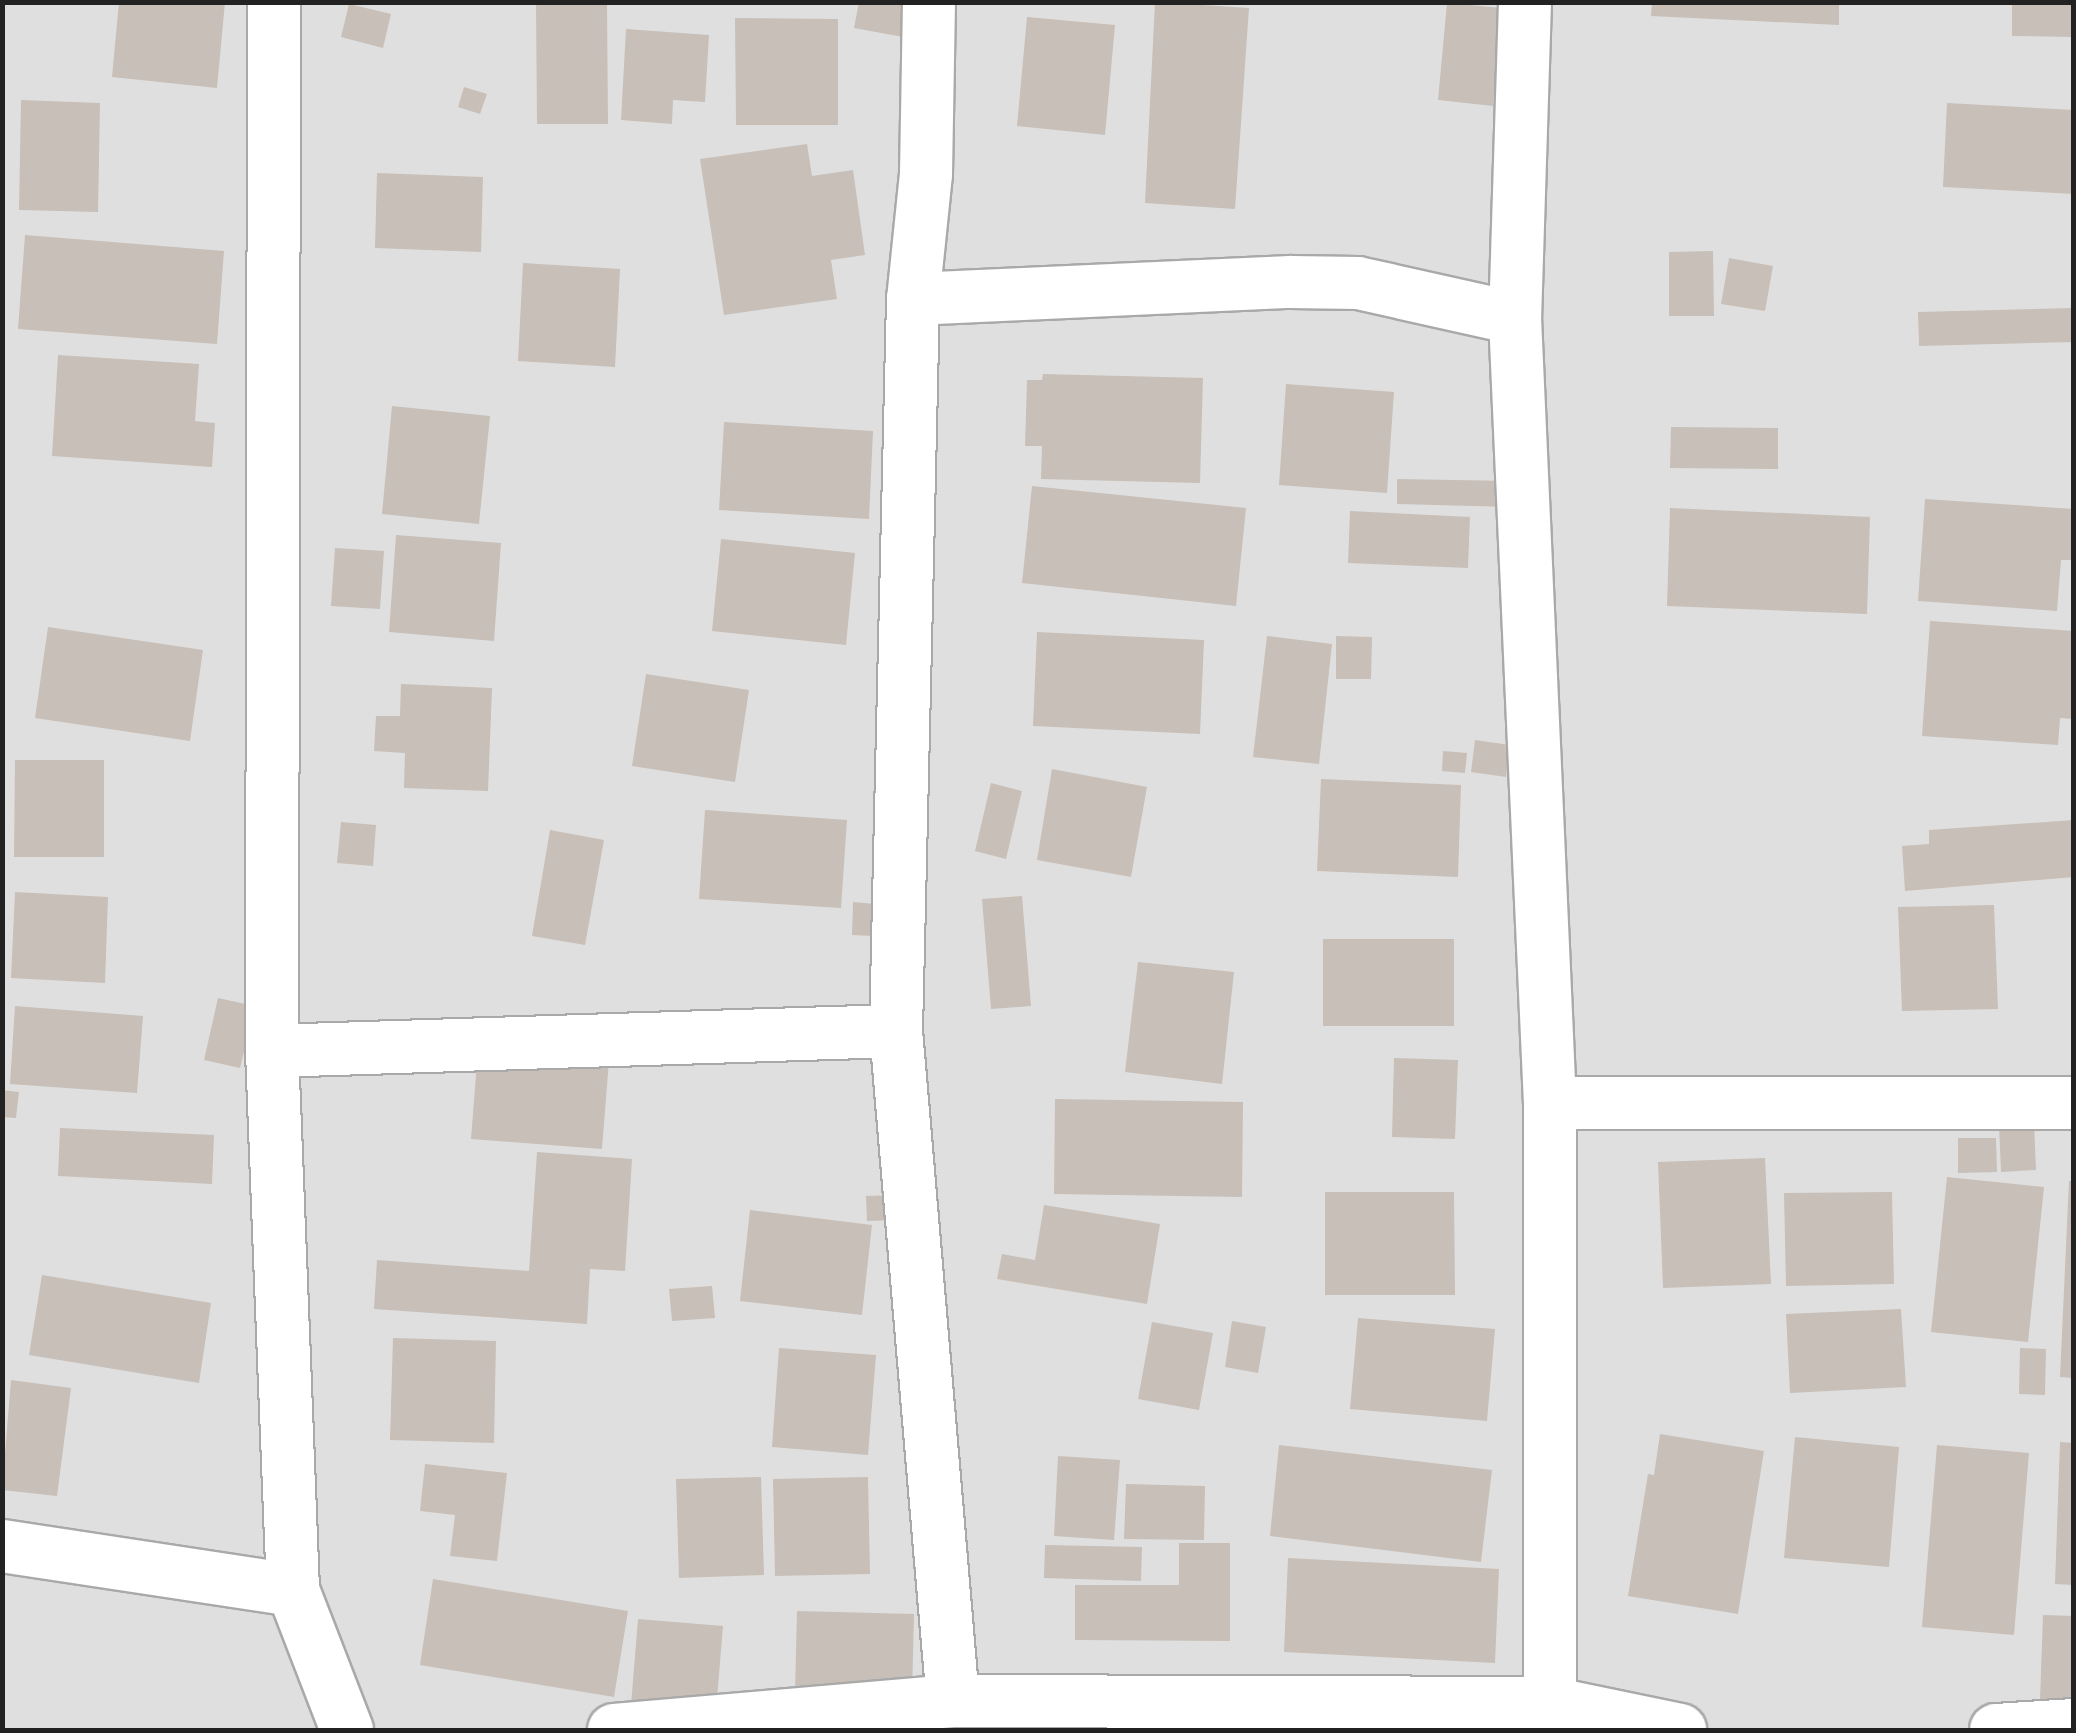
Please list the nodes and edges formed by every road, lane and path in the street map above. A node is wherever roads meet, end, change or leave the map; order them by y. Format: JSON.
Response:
{"nodes":[{"id":1,"x":274,"y":2,"type":"edge"},
{"id":2,"x":930,"y":2,"type":"edge"},
{"id":3,"x":1526,"y":2,"type":"edge"},
{"id":4,"x":913,"y":299,"type":"junction"},
{"id":5,"x":1514,"y":318,"type":"junction"},
{"id":6,"x":896,"y":1030,"type":"junction"},
{"id":7,"x":272,"y":1051,"type":"junction"},
{"id":8,"x":1550,"y":1103,"type":"junction"},
{"id":9,"x":2074,"y":1103,"type":"edge"},
{"id":10,"x":2,"y":1546,"type":"edge"},
{"id":11,"x":293,"y":1590,"type":"junction"},
{"id":12,"x":953,"y":1701,"type":"junction"},
{"id":13,"x":1550,"y":1703,"type":"junction"},
{"id":14,"x":2074,"y":1724,"type":"edge"},
{"id":15,"x":347,"y":1730,"type":"edge"},
{"id":16,"x":614,"y":1730,"type":"edge"},
{"id":17,"x":1680,"y":1730,"type":"edge"},
{"id":18,"x":1996,"y":1730,"type":"edge"}],
"edges":[{"from":1,"to":7,"type":"street"},
{"from":2,"to":4,"type":"street"},
{"from":3,"to":5,"type":"street"},
{"from":4,"to":5,"type":"street"},
{"from":4,"to":6,"type":"street"},
{"from":5,"to":8,"type":"street"},
{"from":6,"to":7,"type":"street"},
{"from":6,"to":12,"type":"street"},
{"from":7,"to":11,"type":"street"},
{"from":8,"to":9,"type":"street"},
{"from":8,"to":13,"type":"street"},
{"from":10,"to":11,"type":"street"},
{"from":11,"to":15,"type":"street"},
{"from":12,"to":13,"type":"street"},
{"from":12,"to":16,"type":"street"},
{"from":13,"to":17,"type":"street"},
{"from":14,"to":18,"type":"street"}]}
